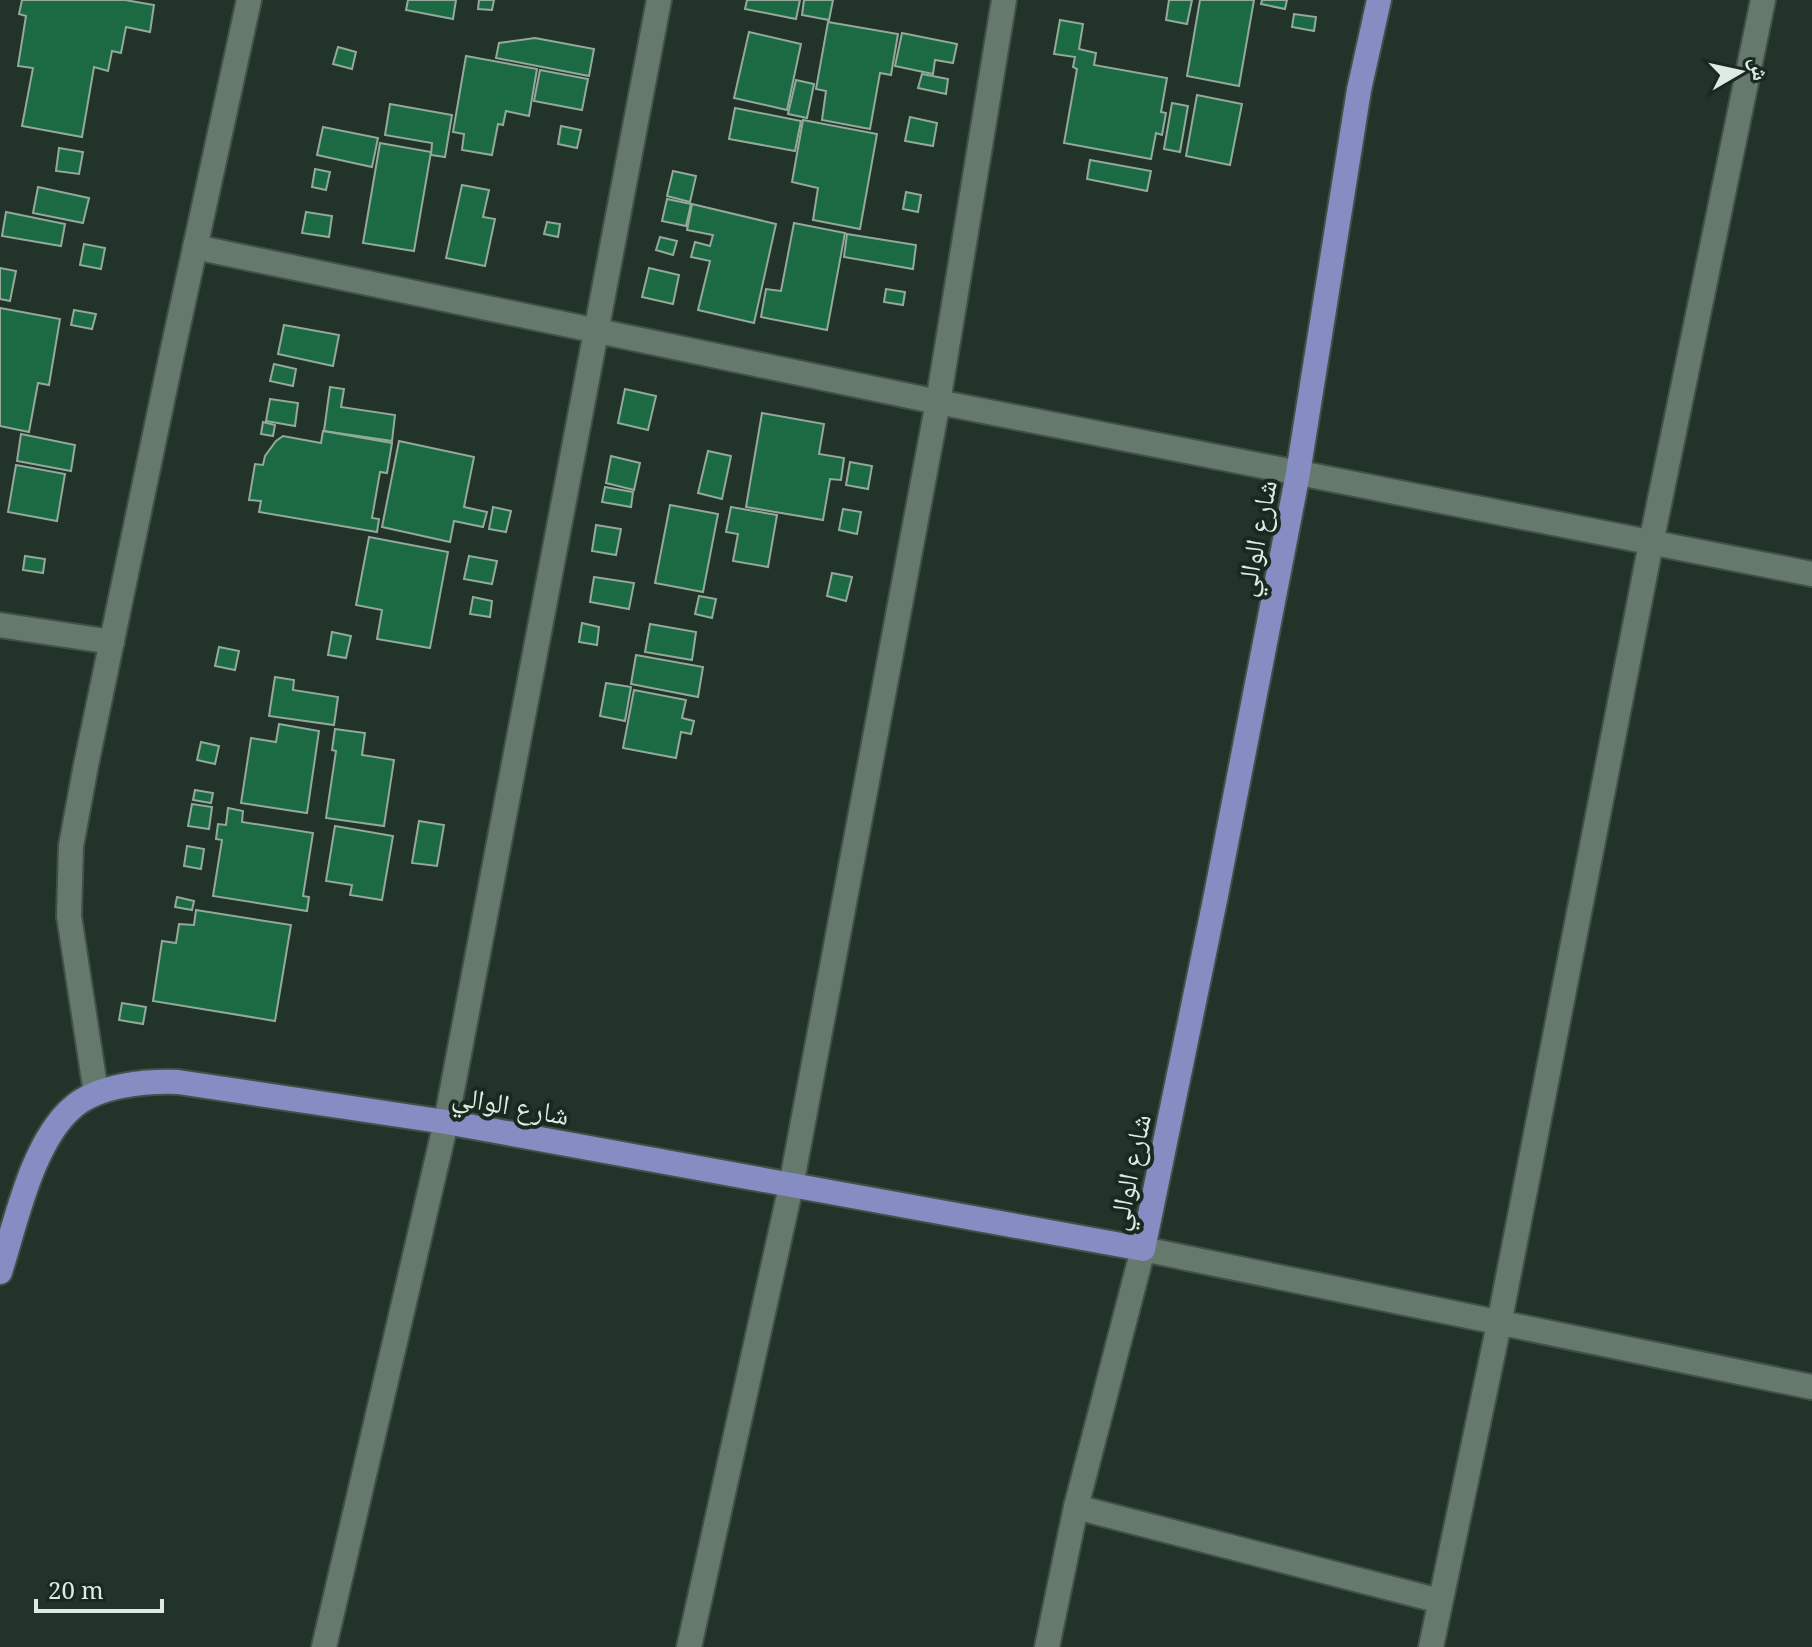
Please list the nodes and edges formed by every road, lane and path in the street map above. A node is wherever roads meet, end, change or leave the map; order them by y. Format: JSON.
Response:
{"nodes":[{"id":1,"x":249,"y":0,"type":"edge"},
{"id":2,"x":659,"y":0,"type":"edge"},
{"id":3,"x":1004,"y":0,"type":"edge"},
{"id":4,"x":1379,"y":0,"type":"edge"},
{"id":5,"x":1763,"y":0,"type":"edge"},
{"id":6,"x":195,"y":247,"type":"junction"},
{"id":7,"x":596,"y":331,"type":"junction"},
{"id":8,"x":938,"y":402,"type":"junction"},
{"id":9,"x":1298,"y":473,"type":"junction"},
{"id":10,"x":1651,"y":543,"type":"junction"},
{"id":11,"x":1812,"y":574,"type":"edge"},
{"id":12,"x":0,"y":625,"type":"edge"},
{"id":13,"x":112,"y":642,"type":"junction"},
{"id":14,"x":96,"y":1093,"type":"junction"},
{"id":15,"x":446,"y":1122,"type":"junction"},
{"id":16,"x":791,"y":1186,"type":"junction"},
{"id":17,"x":1143,"y":1249,"type":"junction"},
{"id":18,"x":0,"y":1272,"type":"edge"},
{"id":19,"x":1499,"y":1324,"type":"junction"},
{"id":20,"x":1812,"y":1387,"type":"edge"},
{"id":21,"x":1076,"y":1507,"type":"junction"},
{"id":22,"x":1440,"y":1601,"type":"junction"},
{"id":23,"x":324,"y":1647,"type":"edge"},
{"id":24,"x":689,"y":1647,"type":"edge"},
{"id":25,"x":1047,"y":1647,"type":"edge"},
{"id":26,"x":1431,"y":1647,"type":"edge"}],
"edges":[{"from":1,"to":6,"type":"street"},
{"from":2,"to":7,"type":"street"},
{"from":3,"to":8,"type":"street"},
{"from":4,"to":9,"type":"main road","name":"شارع الوالي"},
{"from":5,"to":10,"type":"street"},
{"from":6,"to":7,"type":"street"},
{"from":6,"to":13,"type":"street"},
{"from":7,"to":8,"type":"street"},
{"from":7,"to":15,"type":"street"},
{"from":8,"to":9,"type":"street"},
{"from":8,"to":16,"type":"street"},
{"from":9,"to":10,"type":"street"},
{"from":9,"to":17,"type":"main road","name":"شارع الوالي"},
{"from":10,"to":11,"type":"street"},
{"from":10,"to":19,"type":"street"},
{"from":12,"to":13,"type":"street"},
{"from":13,"to":14,"type":"street"},
{"from":14,"to":15,"type":"main road","name":"شارع الوالي"},
{"from":14,"to":18,"type":"main road","name":"شارع الوالي"},
{"from":15,"to":16,"type":"main road","name":"شارع الوالي"},
{"from":15,"to":23,"type":"street"},
{"from":16,"to":17,"type":"main road","name":"شارع الوالي"},
{"from":16,"to":24,"type":"street"},
{"from":17,"to":19,"type":"street"},
{"from":17,"to":21,"type":"street"},
{"from":19,"to":20,"type":"street"},
{"from":19,"to":22,"type":"street"},
{"from":21,"to":22,"type":"street"},
{"from":21,"to":25,"type":"street"},
{"from":22,"to":26,"type":"street"}]}
